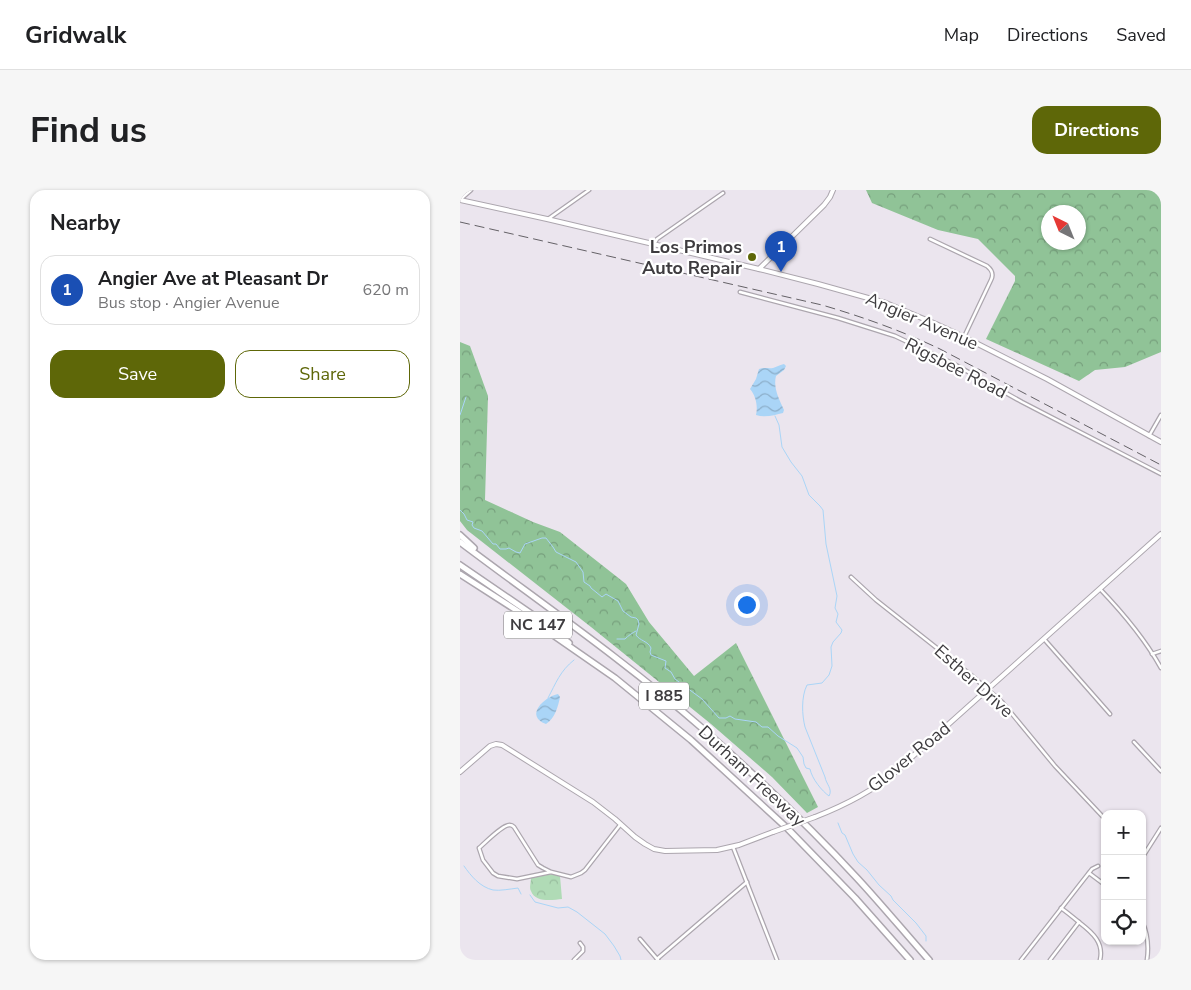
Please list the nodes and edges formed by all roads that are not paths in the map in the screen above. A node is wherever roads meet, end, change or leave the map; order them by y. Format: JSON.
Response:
{"nodes":[{"id":1,"x":471,"y":190,"type":"edge"},
{"id":2,"x":589,"y":190,"type":"edge"},
{"id":3,"x":834,"y":190,"type":"edge"},
{"id":4,"x":722,"y":193,"type":"dead end"},
{"id":5,"x":460,"y":200,"type":"edge"},
{"id":6,"x":547,"y":219,"type":"junction"},
{"id":7,"x":930,"y":239,"type":"dead end"},
{"id":8,"x":654,"y":244,"type":"junction"},
{"id":9,"x":760,"y":269,"type":"junction"},
{"id":10,"x":740,"y":292,"type":"dead end"},
{"id":11,"x":964,"y":337,"type":"junction"},
{"id":12,"x":1161,"y":415,"type":"edge"},
{"id":13,"x":1150,"y":436,"type":"junction"},
{"id":14,"x":1161,"y":442,"type":"edge"},
{"id":15,"x":1161,"y":474,"type":"edge"},
{"id":16,"x":1161,"y":534,"type":"edge"},
{"id":17,"x":460,"y":535,"type":"edge"},
{"id":18,"x":460,"y":542,"type":"edge"},
{"id":19,"x":460,"y":565,"type":"edge"},
{"id":20,"x":494,"y":567,"type":"junction"},
{"id":21,"x":460,"y":574,"type":"edge"},
{"id":22,"x":851,"y":577,"type":"dead end"},
{"id":23,"x":1100,"y":589,"type":"junction"},
{"id":24,"x":1044,"y":639,"type":"junction"},
{"id":25,"x":1161,"y":651,"type":"edge"},
{"id":26,"x":1152,"y":654,"type":"junction"},
{"id":27,"x":1161,"y":668,"type":"edge"},
{"id":28,"x":615,"y":678,"type":"junction"},
{"id":29,"x":988,"y":690,"type":"junction"},
{"id":30,"x":1110,"y":714,"type":"dead end"},
{"id":31,"x":1134,"y":742,"type":"dead end"},
{"id":32,"x":460,"y":772,"type":"edge"},
{"id":33,"x":1161,"y":772,"type":"edge"},
{"id":34,"x":1101,"y":815,"type":"edge"},
{"id":35,"x":621,"y":824,"type":"junction"},
{"id":36,"x":1161,"y":828,"type":"edge"},
{"id":37,"x":733,"y":847,"type":"junction"},
{"id":38,"x":1146,"y":852,"type":"edge"},
{"id":39,"x":538,"y":865,"type":"junction"},
{"id":40,"x":1098,"y":866,"type":"dead end"},
{"id":41,"x":551,"y":872,"type":"junction"},
{"id":42,"x":1089,"y":873,"type":"junction"},
{"id":43,"x":538,"y":875,"type":"junction"},
{"id":44,"x":747,"y":882,"type":"junction"},
{"id":45,"x":1101,"y":882,"type":"edge"},
{"id":46,"x":1061,"y":908,"type":"junction"},
{"id":47,"x":1079,"y":922,"type":"junction"},
{"id":48,"x":1146,"y":931,"type":"edge"},
{"id":49,"x":640,"y":939,"type":"dead end"},
{"id":50,"x":580,"y":943,"type":"dead end"},
{"id":51,"x":658,"y":959,"type":"edge"},
{"id":52,"x":574,"y":960,"type":"edge"},
{"id":53,"x":777,"y":960,"type":"edge"},
{"id":54,"x":910,"y":960,"type":"edge"},
{"id":55,"x":929,"y":960,"type":"edge"},
{"id":56,"x":1021,"y":960,"type":"edge"},
{"id":57,"x":1050,"y":960,"type":"edge"},
{"id":58,"x":1100,"y":960,"type":"edge"},
{"id":59,"x":1147,"y":960,"type":"edge"}],
"edges":[{"from":1,"to":5,"type":"street"},
{"from":2,"to":6,"type":"street"},
{"from":3,"to":9,"type":"street"},
{"from":4,"to":8,"type":"street"},
{"from":5,"to":6,"type":"street","name":"Angier Avenue"},
{"from":6,"to":8,"type":"street","name":"Angier Avenue"},
{"from":7,"to":11,"type":"street"},
{"from":8,"to":9,"type":"street","name":"Angier Avenue"},
{"from":9,"to":11,"type":"street","name":"Angier Avenue"},
{"from":10,"to":15,"type":"street","name":"Rigsbee Road"},
{"from":11,"to":13,"type":"street","name":"Angier Avenue"},
{"from":12,"to":13,"type":"street"},
{"from":13,"to":14,"type":"street","name":"Angier Avenue"},
{"from":16,"to":23,"type":"street","name":"Glover Road"},
{"from":17,"to":20,"type":"highway","number":"I 885"},
{"from":18,"to":20,"type":"highway","name":"Durham Freeway"},
{"from":19,"to":28,"type":"highway","number":"I 885"},
{"from":20,"to":55,"type":"highway","name":"Durham Freeway","number":"I 885"},
{"from":21,"to":28,"type":"highway","name":"Durham Freeway","number":"NC 147"},
{"from":22,"to":29,"type":"street","name":"Esther Drive"},
{"from":23,"to":24,"type":"street","name":"Glover Road"},
{"from":23,"to":26,"type":"street"},
{"from":24,"to":29,"type":"street","name":"Glover Road"},
{"from":24,"to":30,"type":"street"},
{"from":25,"to":26,"type":"street"},
{"from":26,"to":27,"type":"street"},
{"from":28,"to":54,"type":"highway","name":"Durham Freeway","number":"I 885"},
{"from":29,"to":34,"type":"street","name":"Esther Drive"},
{"from":29,"to":37,"type":"street","name":"Glover Road","bridge":true},
{"from":31,"to":33,"type":"street"},
{"from":32,"to":35,"type":"street","name":"Glover Road"},
{"from":35,"to":37,"type":"street","name":"Glover Road"},
{"from":35,"to":41,"type":"street"},
{"from":36,"to":38,"type":"street"},
{"from":37,"to":44,"type":"street"},
{"from":39,"to":41,"type":"street"},
{"from":39,"to":43,"type":"street"},
{"from":39,"to":43,"type":"street"},
{"from":40,"to":42,"type":"street"},
{"from":41,"to":43,"type":"street"},
{"from":42,"to":45,"type":"street"},
{"from":42,"to":46,"type":"street"},
{"from":44,"to":51,"type":"street"},
{"from":44,"to":53,"type":"street"},
{"from":46,"to":47,"type":"street"},
{"from":46,"to":56,"type":"street"},
{"from":47,"to":57,"type":"street"},
{"from":47,"to":58,"type":"street"},
{"from":48,"to":59,"type":"street"},
{"from":49,"to":51,"type":"street"},
{"from":50,"to":52,"type":"street"}]}
